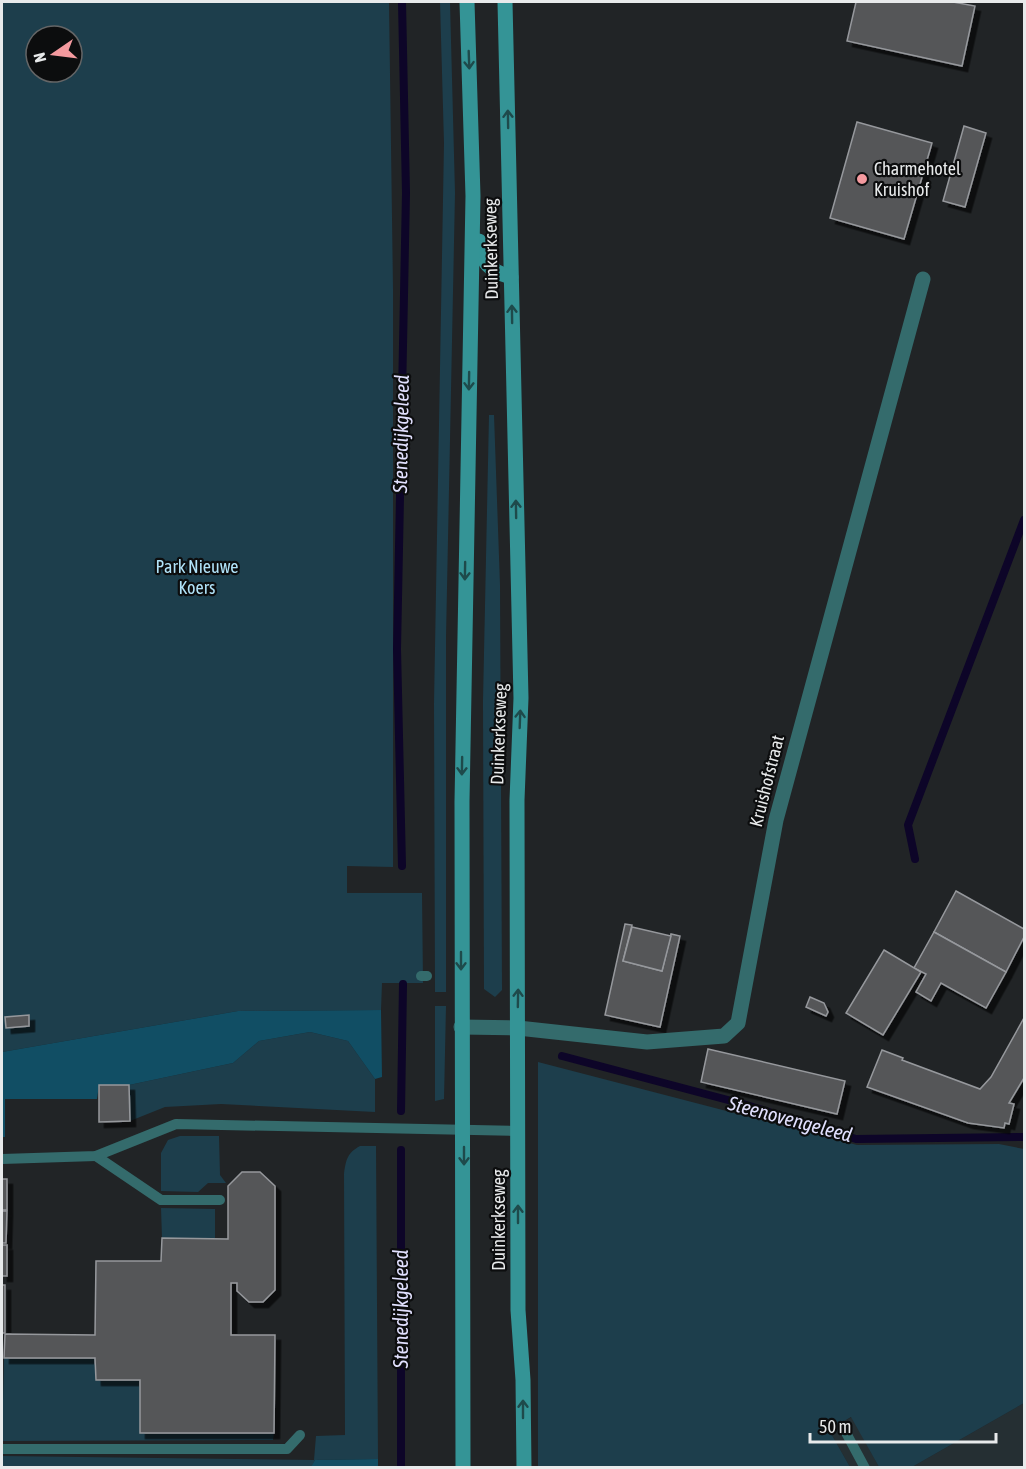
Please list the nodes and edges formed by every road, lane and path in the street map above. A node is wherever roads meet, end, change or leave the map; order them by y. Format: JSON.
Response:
{"nodes":[{"id":1,"x":467,"y":2,"type":"edge"},
{"id":2,"x":505,"y":2,"type":"edge"},
{"id":3,"x":472,"y":196,"type":"junction"},
{"id":4,"x":511,"y":278,"type":"junction"},
{"id":5,"x":923,"y":279,"type":"dead end"},
{"id":6,"x":461,"y":1027,"type":"junction"},
{"id":7,"x":518,"y":1028,"type":"junction"},
{"id":8,"x":464,"y":1131,"type":"junction"},
{"id":9,"x":519,"y":1131,"type":"junction"},
{"id":10,"x":96,"y":1156,"type":"junction"},
{"id":11,"x":2,"y":1159,"type":"edge"},
{"id":12,"x":220,"y":1200,"type":"dead end"},
{"id":13,"x":844,"y":1428,"type":"dead end"},
{"id":14,"x":300,"y":1435,"type":"dead end"},
{"id":15,"x":2,"y":1449,"type":"edge"},
{"id":16,"x":464,"y":1467,"type":"edge"},
{"id":17,"x":524,"y":1467,"type":"edge"},
{"id":18,"x":865,"y":1467,"type":"edge"}],
"edges":[{"from":1,"to":3,"type":"main road","name":"Duinkerkseweg","one_way":true},
{"from":4,"to":2,"type":"main road","name":"Duinkerkseweg","one_way":true},
{"from":3,"to":4,"type":"main road"},
{"from":3,"to":6,"type":"main road","name":"Duinkerkseweg","one_way":true},
{"from":7,"to":4,"type":"main road","name":"Duinkerkseweg","one_way":true},
{"from":5,"to":7,"type":"street","name":"Kruishofstraat"},
{"from":6,"to":7,"type":"street","name":"Kruishofstraat"},
{"from":6,"to":8,"type":"main road","name":"Duinkerkseweg"},
{"from":7,"to":9,"type":"main road","name":"Duinkerkseweg"},
{"from":8,"to":9,"type":"lane"},
{"from":8,"to":10,"type":"lane"},
{"from":8,"to":16,"type":"main road","name":"Duinkerkseweg","one_way":true},
{"from":17,"to":9,"type":"main road","name":"Duinkerkseweg","one_way":true},
{"from":10,"to":11,"type":"lane"},
{"from":10,"to":12,"type":"lane"},
{"from":13,"to":18,"type":"lane"},
{"from":14,"to":15,"type":"lane"}]}
